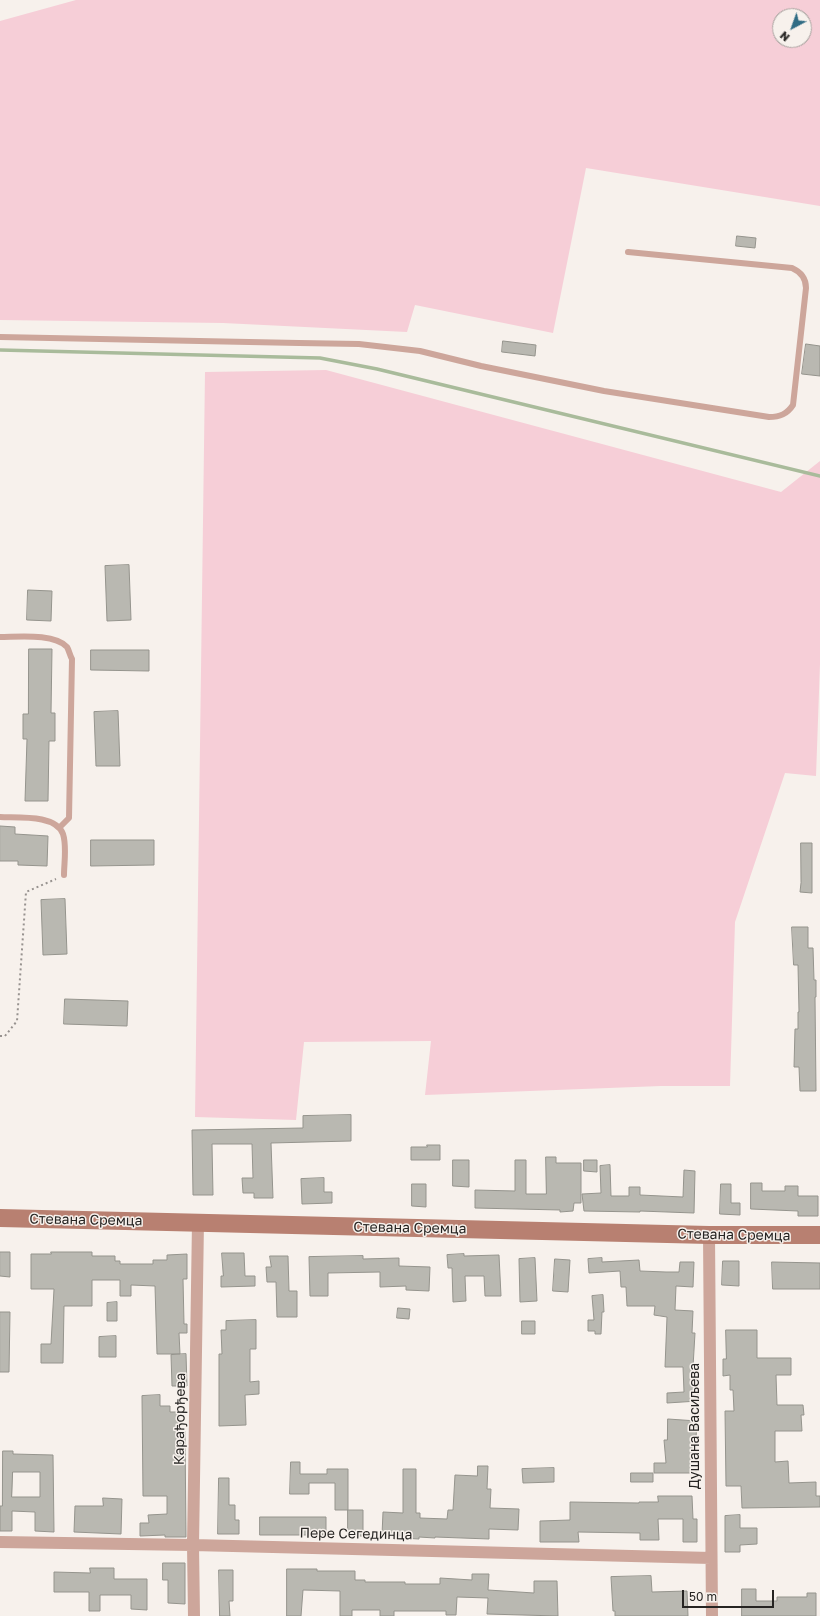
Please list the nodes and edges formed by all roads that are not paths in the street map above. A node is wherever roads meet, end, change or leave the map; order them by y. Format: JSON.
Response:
{"nodes":[{"id":1,"x":628,"y":252,"type":"dead end"},
{"id":2,"x":0,"y":337,"type":"edge"},
{"id":3,"x":0,"y":637,"type":"edge"},
{"id":4,"x":0,"y":817,"type":"edge"},
{"id":5,"x":59,"y":828,"type":"junction"},
{"id":6,"x":64,"y":875,"type":"road end"},
{"id":7,"x":0,"y":1218,"type":"edge"},
{"id":8,"x":198,"y":1222,"type":"junction"},
{"id":9,"x":709,"y":1235,"type":"junction"},
{"id":10,"x":820,"y":1236,"type":"edge"},
{"id":11,"x":0,"y":1542,"type":"edge"},
{"id":12,"x":193,"y":1545,"type":"junction"},
{"id":13,"x":711,"y":1558,"type":"junction"},
{"id":14,"x":194,"y":1616,"type":"edge"},
{"id":15,"x":712,"y":1616,"type":"edge"}],
"edges":[{"from":1,"to":2,"type":"lane"},
{"from":3,"to":5,"type":"lane"},
{"from":4,"to":5,"type":"lane"},
{"from":5,"to":6,"type":"lane"},
{"from":7,"to":8,"type":"main road","name":"Стевана Сремца"},
{"from":8,"to":9,"type":"main road","name":"Стевана Сремца"},
{"from":8,"to":12,"type":"street","name":"Карађорђева"},
{"from":9,"to":10,"type":"main road","name":"Стевана Сремца"},
{"from":9,"to":13,"type":"street","name":"Душана Васиљева"},
{"from":11,"to":12,"type":"street","name":"Пере Сегединца"},
{"from":12,"to":13,"type":"street","name":"Пере Сегединца"},
{"from":12,"to":14,"type":"street","name":"Карађорђева"},
{"from":13,"to":15,"type":"street","name":"Душана Васиљева"}]}
